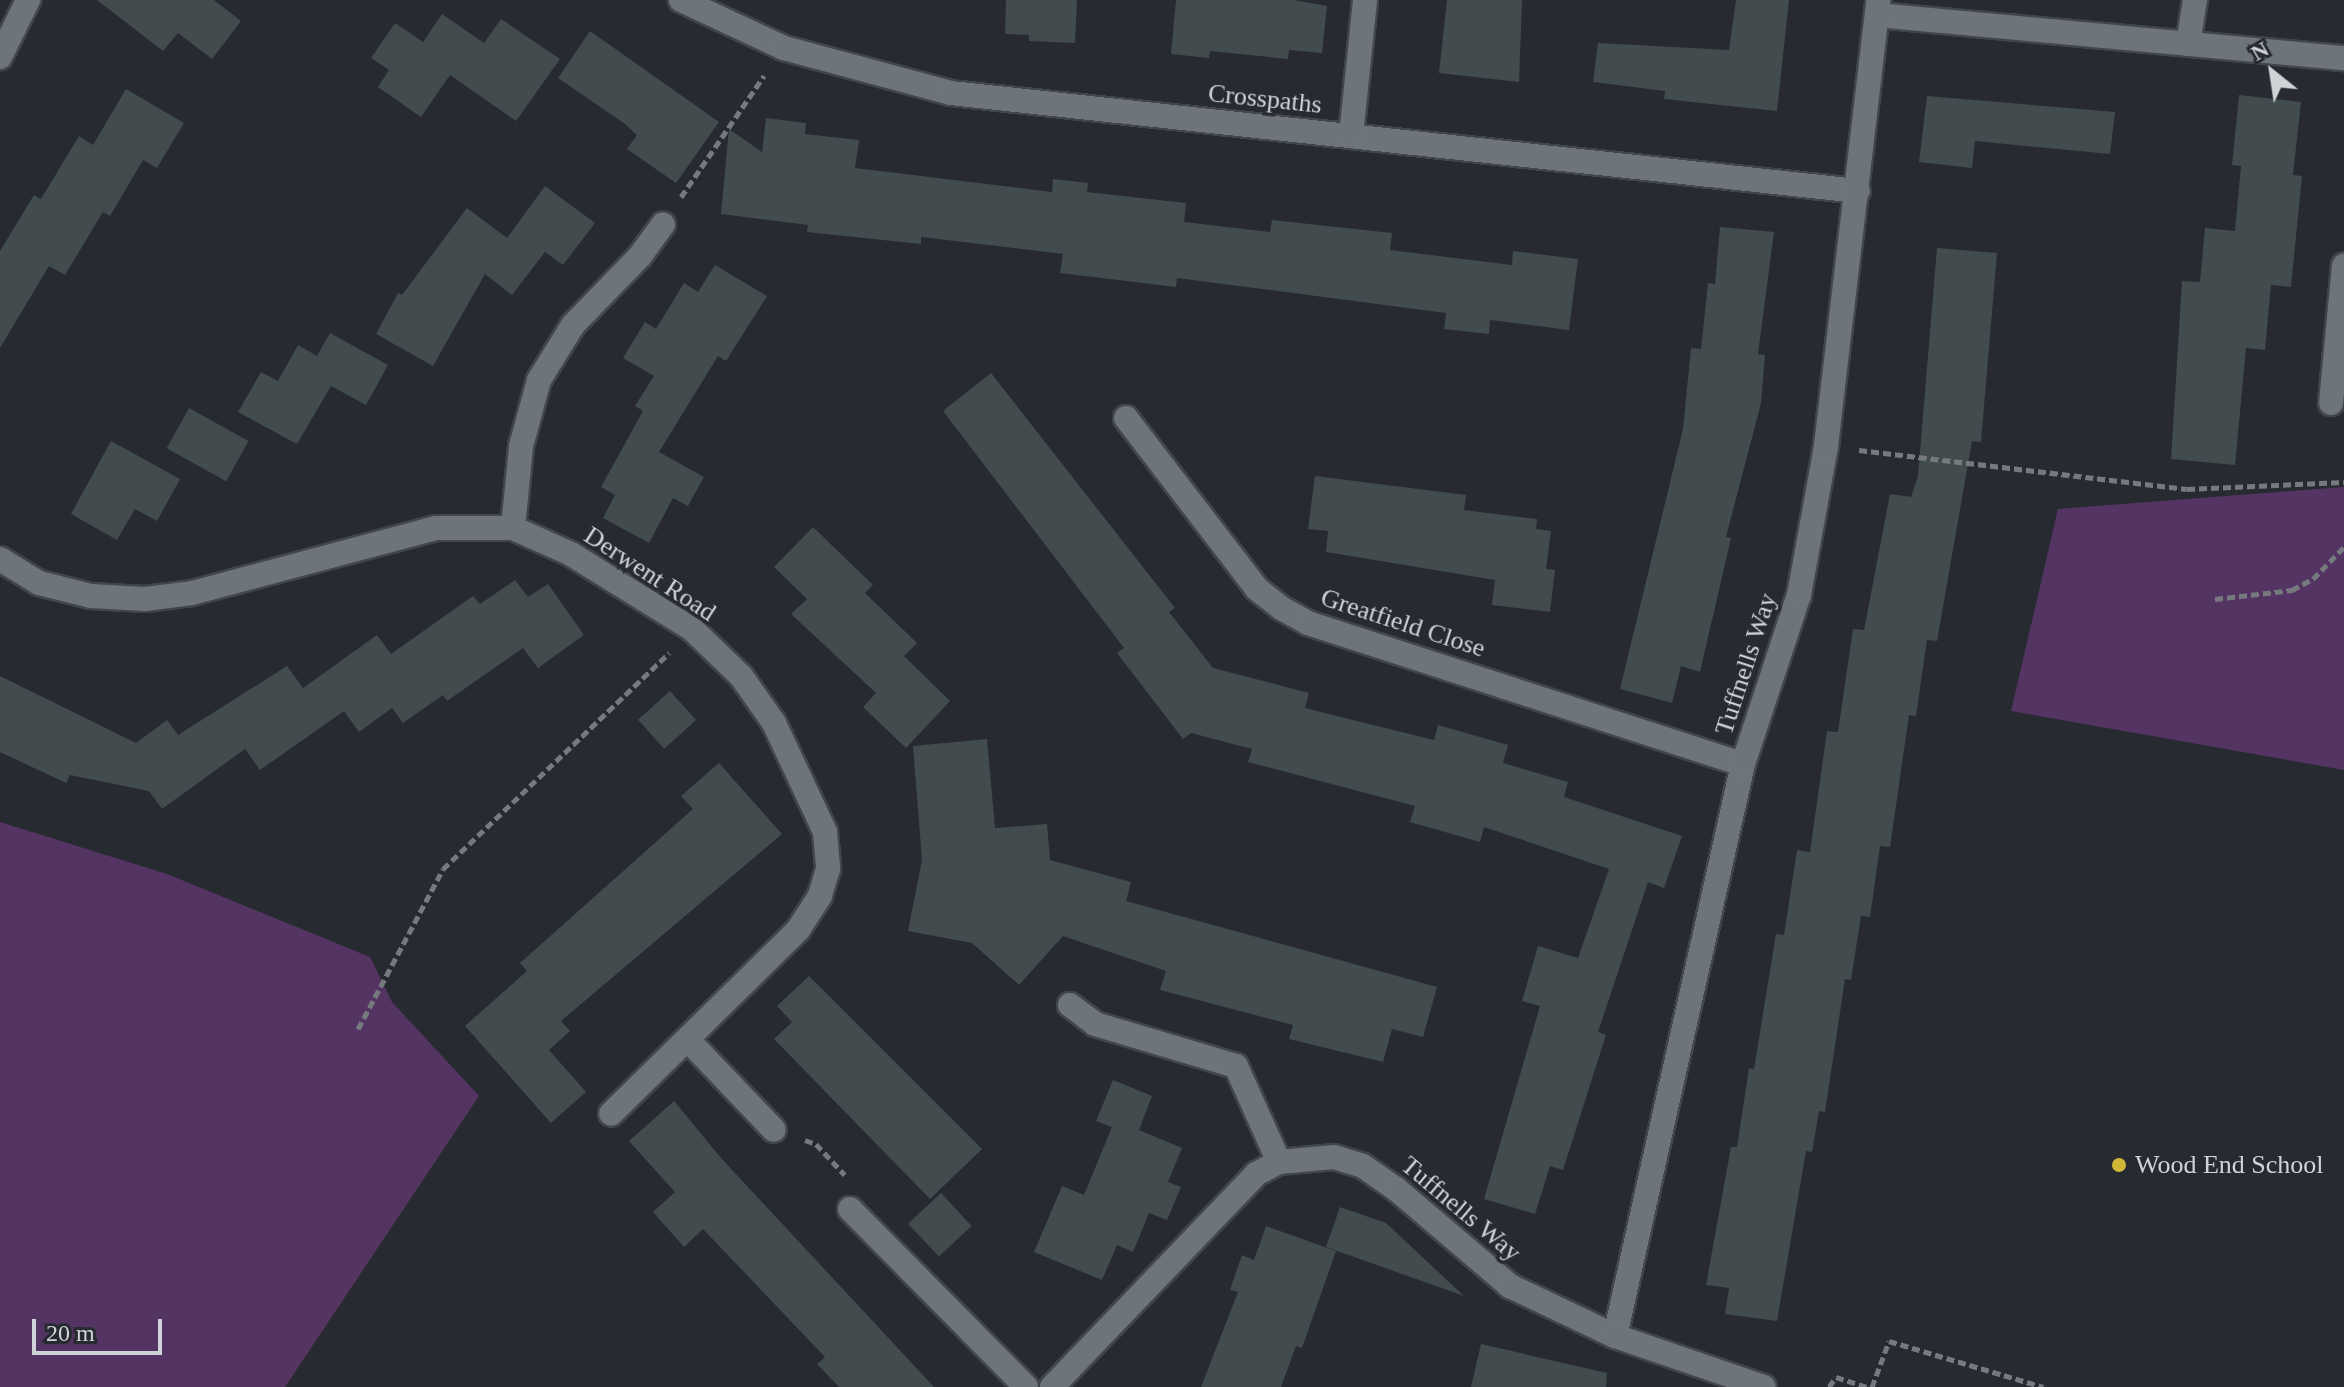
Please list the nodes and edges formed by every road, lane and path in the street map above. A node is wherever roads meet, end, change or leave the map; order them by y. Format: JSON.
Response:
{"nodes":[{"id":1,"x":28,"y":0,"type":"edge"},
{"id":2,"x":681,"y":0,"type":"edge"},
{"id":3,"x":1365,"y":0,"type":"edge"},
{"id":4,"x":2195,"y":0,"type":"edge"},
{"id":5,"x":1878,"y":8,"type":"edge"},
{"id":6,"x":2188,"y":44,"type":"junction"},
{"id":7,"x":784,"y":48,"type":"junction"},
{"id":8,"x":0,"y":57,"type":"edge"},
{"id":9,"x":2344,"y":58,"type":"edge"},
{"id":10,"x":1351,"y":136,"type":"junction"},
{"id":11,"x":1858,"y":191,"type":"junction"},
{"id":12,"x":663,"y":224,"type":"joint"},
{"id":13,"x":2344,"y":266,"type":"edge"},
{"id":14,"x":2331,"y":403,"type":"dead end"},
{"id":15,"x":1126,"y":418,"type":"dead end"},
{"id":16,"x":1826,"y":446,"type":"junction"},
{"id":17,"x":2344,"y":482,"type":"edge"},
{"id":18,"x":513,"y":528,"type":"junction"},
{"id":19,"x":2344,"y":547,"type":"edge"},
{"id":20,"x":0,"y":559,"type":"edge"},
{"id":21,"x":2215,"y":599,"type":"dead end"},
{"id":22,"x":692,"y":629,"type":"junction"},
{"id":23,"x":1743,"y":764,"type":"junction"},
{"id":24,"x":1070,"y":1005,"type":"dead end"},
{"id":25,"x":358,"y":1029,"type":"dead end"},
{"id":26,"x":688,"y":1040,"type":"junction"},
{"id":27,"x":611,"y":1114,"type":"dead end"},
{"id":28,"x":774,"y":1130,"type":"joint"},
{"id":29,"x":1279,"y":1162,"type":"junction"},
{"id":30,"x":850,"y":1209,"type":"joint"},
{"id":31,"x":1615,"y":1336,"type":"junction"},
{"id":32,"x":1026,"y":1387,"type":"edge"},
{"id":33,"x":1052,"y":1387,"type":"edge"},
{"id":34,"x":1764,"y":1387,"type":"edge"},
{"id":35,"x":1829,"y":1387,"type":"edge"},
{"id":36,"x":1866,"y":1387,"type":"edge"},
{"id":37,"x":1872,"y":1387,"type":"edge"},
{"id":38,"x":2043,"y":1387,"type":"edge"}],
"edges":[{"from":1,"to":8,"type":"street"},
{"from":2,"to":7,"type":"street","name":"Crosspaths"},
{"from":3,"to":10,"type":"street"},
{"from":4,"to":6,"type":"street"},
{"from":5,"to":6,"type":"street"},
{"from":5,"to":11,"type":"street","name":"Tuffnells Way"},
{"from":6,"to":9,"type":"street"},
{"from":7,"to":10,"type":"street","name":"Crosspaths"},
{"from":7,"to":12,"type":"path"},
{"from":10,"to":11,"type":"street","name":"Crosspaths"},
{"from":11,"to":16,"type":"street","name":"Tuffnells Way"},
{"from":12,"to":18,"type":"street"},
{"from":13,"to":14,"type":"street"},
{"from":15,"to":23,"type":"street","name":"Greatfield Close"},
{"from":16,"to":17,"type":"path"},
{"from":16,"to":23,"type":"street","name":"Tuffnells Way"},
{"from":18,"to":20,"type":"street","name":"Derwent Road"},
{"from":18,"to":22,"type":"street","name":"Derwent Road"},
{"from":19,"to":21,"type":"path"},
{"from":22,"to":25,"type":"path"},
{"from":22,"to":26,"type":"street","name":"Derwent Road"},
{"from":23,"to":31,"type":"street","name":"Tuffnells Way"},
{"from":24,"to":29,"type":"street"},
{"from":26,"to":27,"type":"street","name":"Derwent Road"},
{"from":26,"to":28,"type":"street"},
{"from":28,"to":30,"type":"path"},
{"from":29,"to":31,"type":"street","name":"Tuffnells Way"},
{"from":29,"to":33,"type":"street","name":"Tuffnells Way"},
{"from":30,"to":32,"type":"street"},
{"from":31,"to":34,"type":"street","name":"Tuffnells Way"},
{"from":35,"to":36,"type":"path"},
{"from":37,"to":38,"type":"path"}]}
